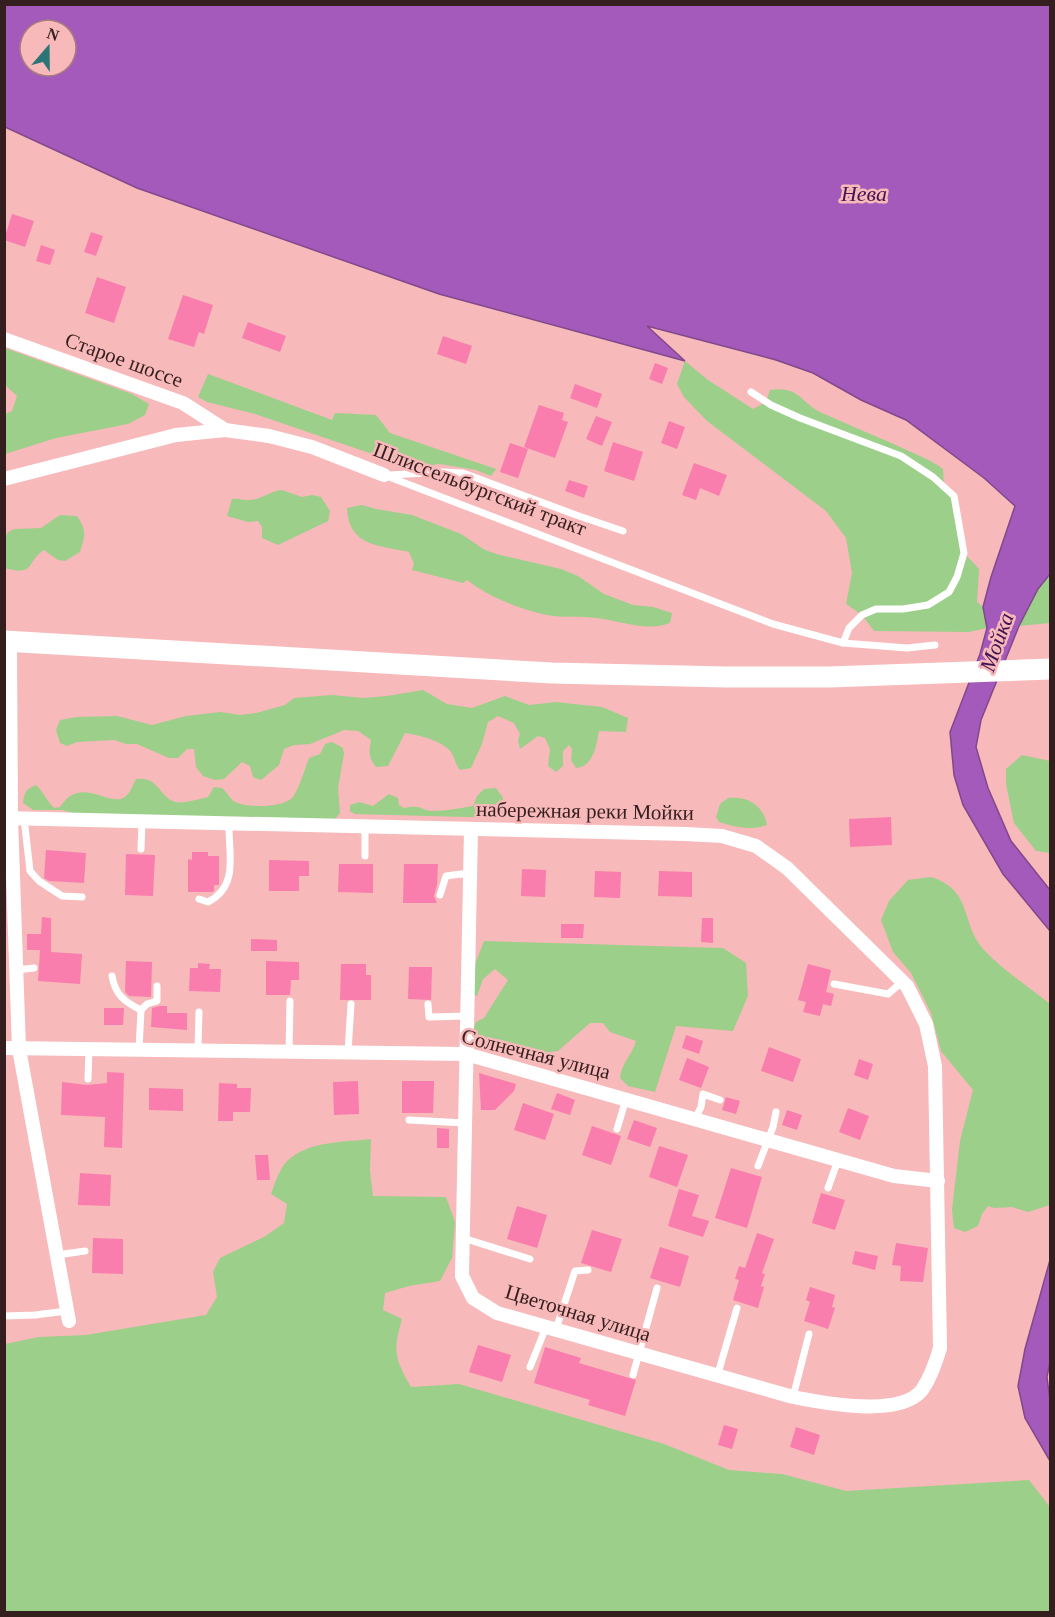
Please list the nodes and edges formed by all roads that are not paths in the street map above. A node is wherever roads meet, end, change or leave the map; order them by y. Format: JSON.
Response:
{"nodes":[{"id":1,"x":4,"y":339,"type":"edge"},
{"id":2,"x":751,"y":392,"type":"dead end"},
{"id":3,"x":225,"y":430,"type":"junction"},
{"id":4,"x":384,"y":475,"type":"junction"},
{"id":5,"x":4,"y":479,"type":"edge"},
{"id":6,"x":623,"y":531,"type":"dead end"},
{"id":7,"x":7,"y":641,"type":"edge"},
{"id":8,"x":843,"y":643,"type":"junction"},
{"id":9,"x":935,"y":645,"type":"dead end"},
{"id":10,"x":1050,"y":669,"type":"edge"},
{"id":11,"x":7,"y":709,"type":"edge"},
{"id":12,"x":13,"y":818,"type":"edge"},
{"id":13,"x":142,"y":821,"type":"junction"},
{"id":14,"x":229,"y":824,"type":"junction"},
{"id":15,"x":365,"y":827,"type":"junction"},
{"id":16,"x":471,"y":830,"type":"junction"},
{"id":17,"x":141,"y":849,"type":"dead end"},
{"id":18,"x":365,"y":856,"type":"dead end"},
{"id":19,"x":470,"y":875,"type":"junction"},
{"id":20,"x":440,"y":895,"type":"dead end"},
{"id":21,"x":82,"y":897,"type":"dead end"},
{"id":22,"x":199,"y":899,"type":"dead end"},
{"id":23,"x":34,"y":968,"type":"dead end"},
{"id":24,"x":16,"y":970,"type":"junction"},
{"id":25,"x":112,"y":976,"type":"dead end"},
{"id":26,"x":902,"y":982,"type":"junction"},
{"id":27,"x":834,"y":984,"type":"dead end"},
{"id":28,"x":157,"y":986,"type":"dead end"},
{"id":29,"x":290,"y":1001,"type":"dead end"},
{"id":30,"x":351,"y":1004,"type":"dead end"},
{"id":31,"x":428,"y":1004,"type":"dead end"},
{"id":32,"x":141,"y":1010,"type":"junction"},
{"id":33,"x":199,"y":1012,"type":"dead end"},
{"id":34,"x":467,"y":1016,"type":"junction"},
{"id":35,"x":12,"y":1048,"type":"edge"},
{"id":36,"x":89,"y":1049,"type":"junction"},
{"id":37,"x":139,"y":1050,"type":"junction"},
{"id":38,"x":198,"y":1050,"type":"junction"},
{"id":39,"x":289,"y":1052,"type":"junction"},
{"id":40,"x":348,"y":1052,"type":"junction"},
{"id":41,"x":466,"y":1054,"type":"junction"},
{"id":42,"x":88,"y":1079,"type":"dead end"},
{"id":43,"x":626,"y":1099,"type":"junction"},
{"id":44,"x":720,"y":1100,"type":"dead end"},
{"id":45,"x":776,"y":1112,"type":"dead end"},
{"id":46,"x":695,"y":1119,"type":"junction"},
{"id":47,"x":409,"y":1120,"type":"dead end"},
{"id":48,"x":465,"y":1123,"type":"junction"},
{"id":49,"x":616,"y":1129,"type":"dead end"},
{"id":50,"x":767,"y":1140,"type":"junction"},
{"id":51,"x":838,"y":1160,"type":"junction"},
{"id":52,"x":758,"y":1166,"type":"dead end"},
{"id":53,"x":938,"y":1181,"type":"junction"},
{"id":54,"x":828,"y":1188,"type":"dead end"},
{"id":55,"x":463,"y":1238,"type":"junction"},
{"id":56,"x":85,"y":1251,"type":"dead end"},
{"id":57,"x":57,"y":1255,"type":"junction"},
{"id":58,"x":530,"y":1259,"type":"dead end"},
{"id":59,"x":588,"y":1270,"type":"dead end"},
{"id":60,"x":657,"y":1288,"type":"dead end"},
{"id":61,"x":738,"y":1308,"type":"dead end"},
{"id":62,"x":4,"y":1316,"type":"edge"},
{"id":63,"x":68,"y":1316,"type":"joint"},
{"id":64,"x":551,"y":1328,"type":"junction"},
{"id":65,"x":809,"y":1334,"type":"dead end"},
{"id":66,"x":640,"y":1354,"type":"junction"},
{"id":67,"x":530,"y":1367,"type":"dead end"},
{"id":68,"x":633,"y":1375,"type":"dead end"},
{"id":69,"x":717,"y":1377,"type":"junction"},
{"id":70,"x":793,"y":1397,"type":"junction"}],
"edges":[{"from":1,"to":3,"type":"street","name":"Старое шоссе"},
{"from":2,"to":8,"type":"lane"},
{"from":3,"to":4,"type":"street","name":"Шлиссельбургский тракт"},
{"from":3,"to":5,"type":"street","name":"Шлиссельбургский тракт"},
{"from":4,"to":6,"type":"lane"},
{"from":4,"to":8,"type":"lane","name":"Шлиссельбургский тракт"},
{"from":7,"to":10,"type":"main road"},
{"from":7,"to":11,"type":"street"},
{"from":8,"to":9,"type":"lane","name":"Шлиссельбургский тракт"},
{"from":11,"to":12,"type":"street"},
{"from":12,"to":13,"type":"street","name":"набережная реки Мойки"},
{"from":12,"to":21,"type":"lane"},
{"from":12,"to":24,"type":"street"},
{"from":13,"to":14,"type":"street","name":"набережная реки Мойки"},
{"from":13,"to":17,"type":"lane"},
{"from":14,"to":15,"type":"street","name":"набережная реки Мойки"},
{"from":14,"to":22,"type":"lane"},
{"from":15,"to":16,"type":"street","name":"набережная реки Мойки"},
{"from":15,"to":18,"type":"lane"},
{"from":16,"to":19,"type":"street","name":"Цветочная улица"},
{"from":16,"to":26,"type":"street","name":"набережная реки Мойки"},
{"from":19,"to":20,"type":"lane"},
{"from":19,"to":34,"type":"street","name":"Цветочная улица"},
{"from":23,"to":24,"type":"lane"},
{"from":24,"to":35,"type":"street"},
{"from":25,"to":32,"type":"lane"},
{"from":26,"to":27,"type":"lane"},
{"from":26,"to":53,"type":"street","name":"набережная реки Мойки"},
{"from":28,"to":32,"type":"lane"},
{"from":29,"to":39,"type":"lane"},
{"from":30,"to":40,"type":"lane"},
{"from":31,"to":34,"type":"lane"},
{"from":32,"to":37,"type":"lane"},
{"from":33,"to":38,"type":"lane"},
{"from":34,"to":41,"type":"street","name":"Цветочная улица"},
{"from":35,"to":36,"type":"street","name":"Солнечная улица"},
{"from":35,"to":57,"type":"street"},
{"from":36,"to":37,"type":"street","name":"Солнечная улица"},
{"from":36,"to":42,"type":"lane"},
{"from":37,"to":38,"type":"street","name":"Солнечная улица"},
{"from":38,"to":39,"type":"street","name":"Солнечная улица"},
{"from":39,"to":40,"type":"street","name":"Солнечная улица"},
{"from":40,"to":41,"type":"street","name":"Солнечная улица"},
{"from":41,"to":43,"type":"street","name":"Солнечная улица"},
{"from":41,"to":48,"type":"street","name":"Цветочная улица"},
{"from":43,"to":46,"type":"street","name":"Солнечная улица"},
{"from":43,"to":49,"type":"lane"},
{"from":44,"to":46,"type":"lane"},
{"from":45,"to":50,"type":"lane"},
{"from":46,"to":50,"type":"street","name":"Солнечная улица"},
{"from":47,"to":48,"type":"lane"},
{"from":48,"to":55,"type":"street","name":"Цветочная улица"},
{"from":50,"to":51,"type":"street","name":"Солнечная улица"},
{"from":50,"to":52,"type":"lane"},
{"from":51,"to":53,"type":"street","name":"Солнечная улица"},
{"from":51,"to":54,"type":"lane"},
{"from":53,"to":70,"type":"street","name":"Цветочная улица"},
{"from":55,"to":58,"type":"lane"},
{"from":55,"to":64,"type":"street","name":"Цветочная улица"},
{"from":56,"to":57,"type":"lane"},
{"from":57,"to":63,"type":"street"},
{"from":59,"to":64,"type":"lane"},
{"from":60,"to":66,"type":"lane"},
{"from":61,"to":69,"type":"lane"},
{"from":62,"to":63,"type":"lane"},
{"from":64,"to":66,"type":"street","name":"Цветочная улица"},
{"from":64,"to":67,"type":"lane"},
{"from":65,"to":70,"type":"lane"},
{"from":66,"to":68,"type":"lane"},
{"from":66,"to":69,"type":"street","name":"Цветочная улица"},
{"from":69,"to":70,"type":"street","name":"Цветочная улица"}]}
